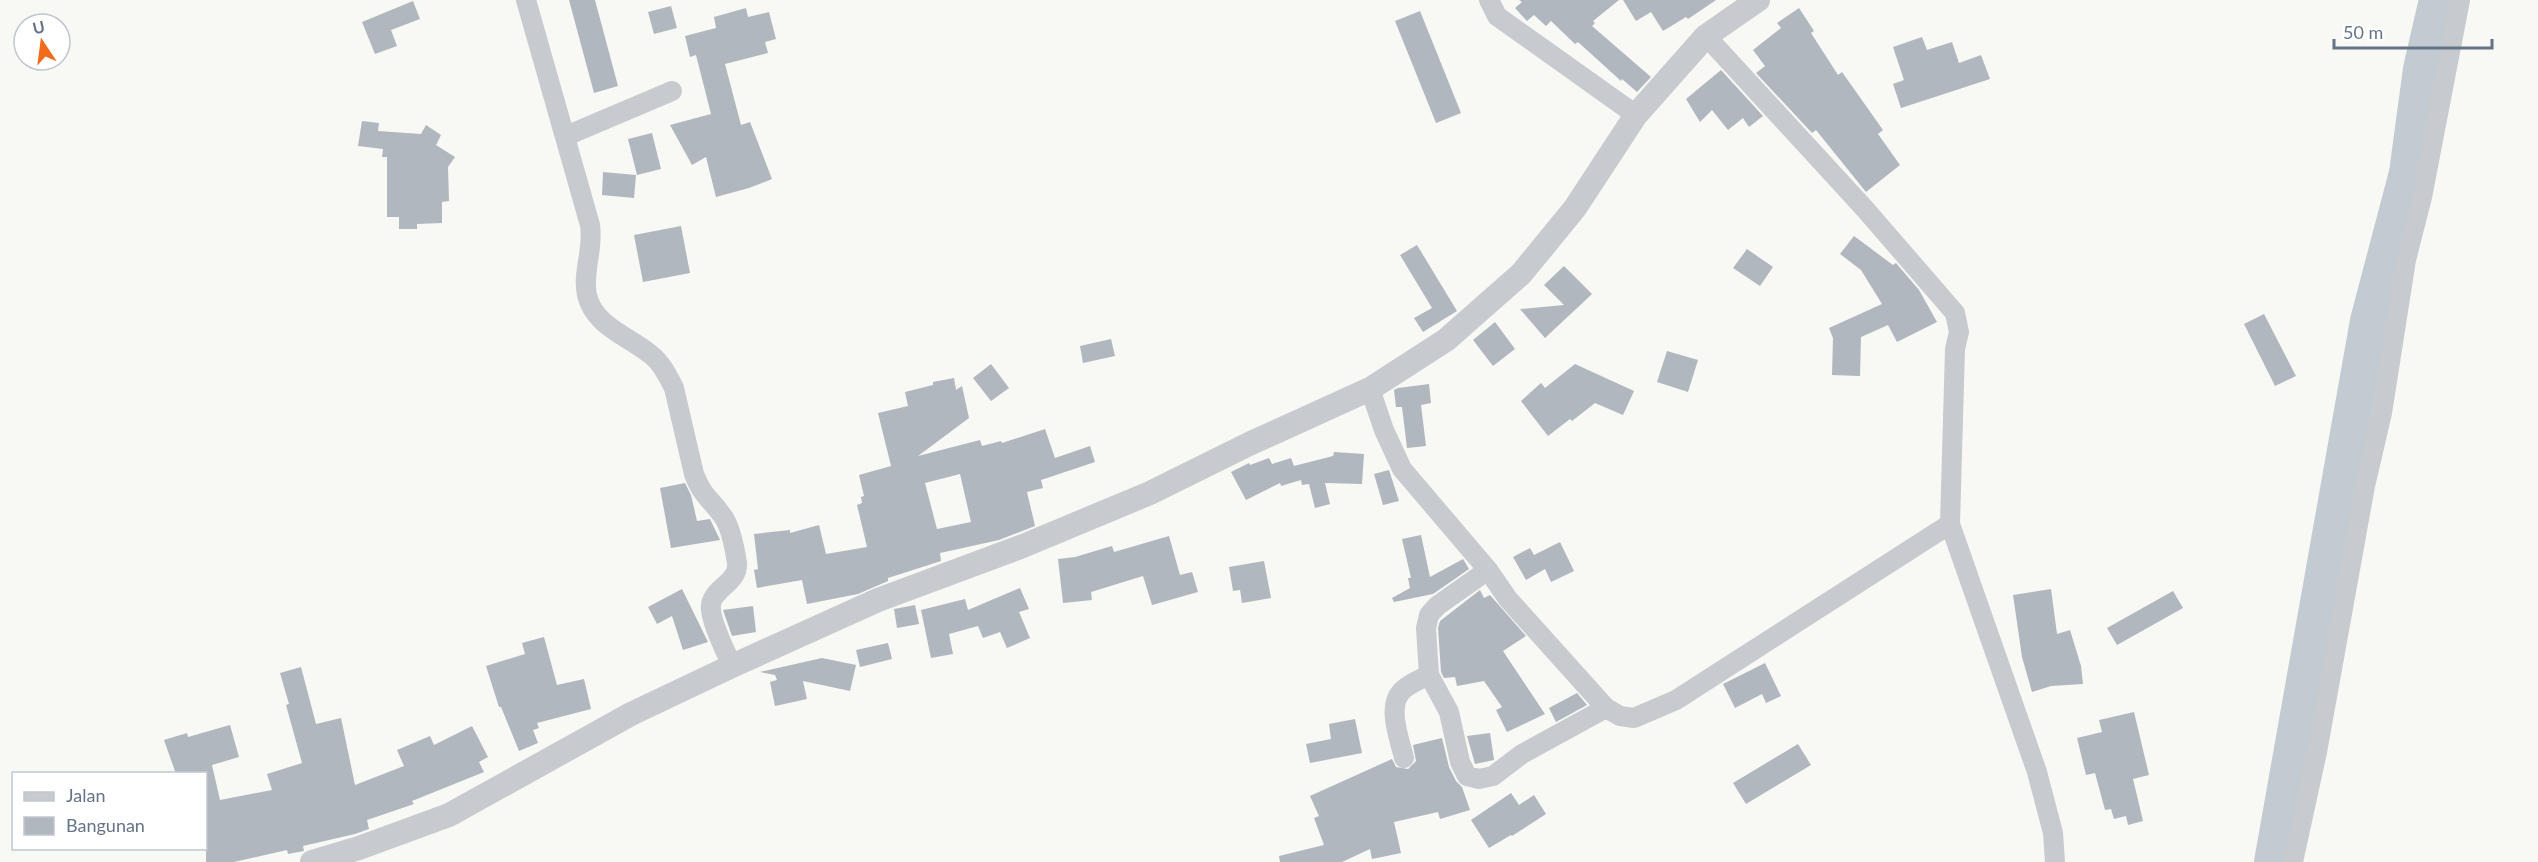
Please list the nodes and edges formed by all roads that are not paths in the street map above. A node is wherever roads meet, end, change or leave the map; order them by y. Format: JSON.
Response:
{"nodes":[{"id":1,"x":526,"y":0,"type":"edge"},
{"id":2,"x":1489,"y":0,"type":"edge"},
{"id":3,"x":1758,"y":0,"type":"edge"},
{"id":4,"x":2460,"y":0,"type":"edge"},
{"id":5,"x":1706,"y":36,"type":"junction"},
{"id":6,"x":672,"y":91,"type":"dead end"},
{"id":7,"x":1636,"y":115,"type":"junction"},
{"id":8,"x":566,"y":136,"type":"junction"},
{"id":9,"x":1370,"y":389,"type":"junction"},
{"id":10,"x":1950,"y":524,"type":"junction"},
{"id":11,"x":1488,"y":570,"type":"junction"},
{"id":12,"x":732,"y":666,"type":"junction"},
{"id":13,"x":1429,"y":675,"type":"junction"},
{"id":14,"x":1606,"y":708,"type":"junction"},
{"id":15,"x":1404,"y":758,"type":"dead end"},
{"id":16,"x":312,"y":862,"type":"edge"},
{"id":17,"x":2055,"y":862,"type":"edge"},
{"id":18,"x":2293,"y":862,"type":"edge"}],
"edges":[{"from":1,"to":8,"type":"street"},
{"from":2,"to":7,"type":"street"},
{"from":3,"to":5,"type":"street"},
{"from":4,"to":18,"type":"street"},
{"from":5,"to":7,"type":"street"},
{"from":5,"to":10,"type":"street"},
{"from":6,"to":8,"type":"street"},
{"from":7,"to":9,"type":"street"},
{"from":8,"to":12,"type":"street"},
{"from":9,"to":11,"type":"street"},
{"from":9,"to":12,"type":"street"},
{"from":10,"to":14,"type":"street"},
{"from":10,"to":17,"type":"street"},
{"from":11,"to":13,"type":"street"},
{"from":11,"to":14,"type":"street"},
{"from":12,"to":16,"type":"street"},
{"from":13,"to":14,"type":"street"},
{"from":13,"to":15,"type":"street"}]}
